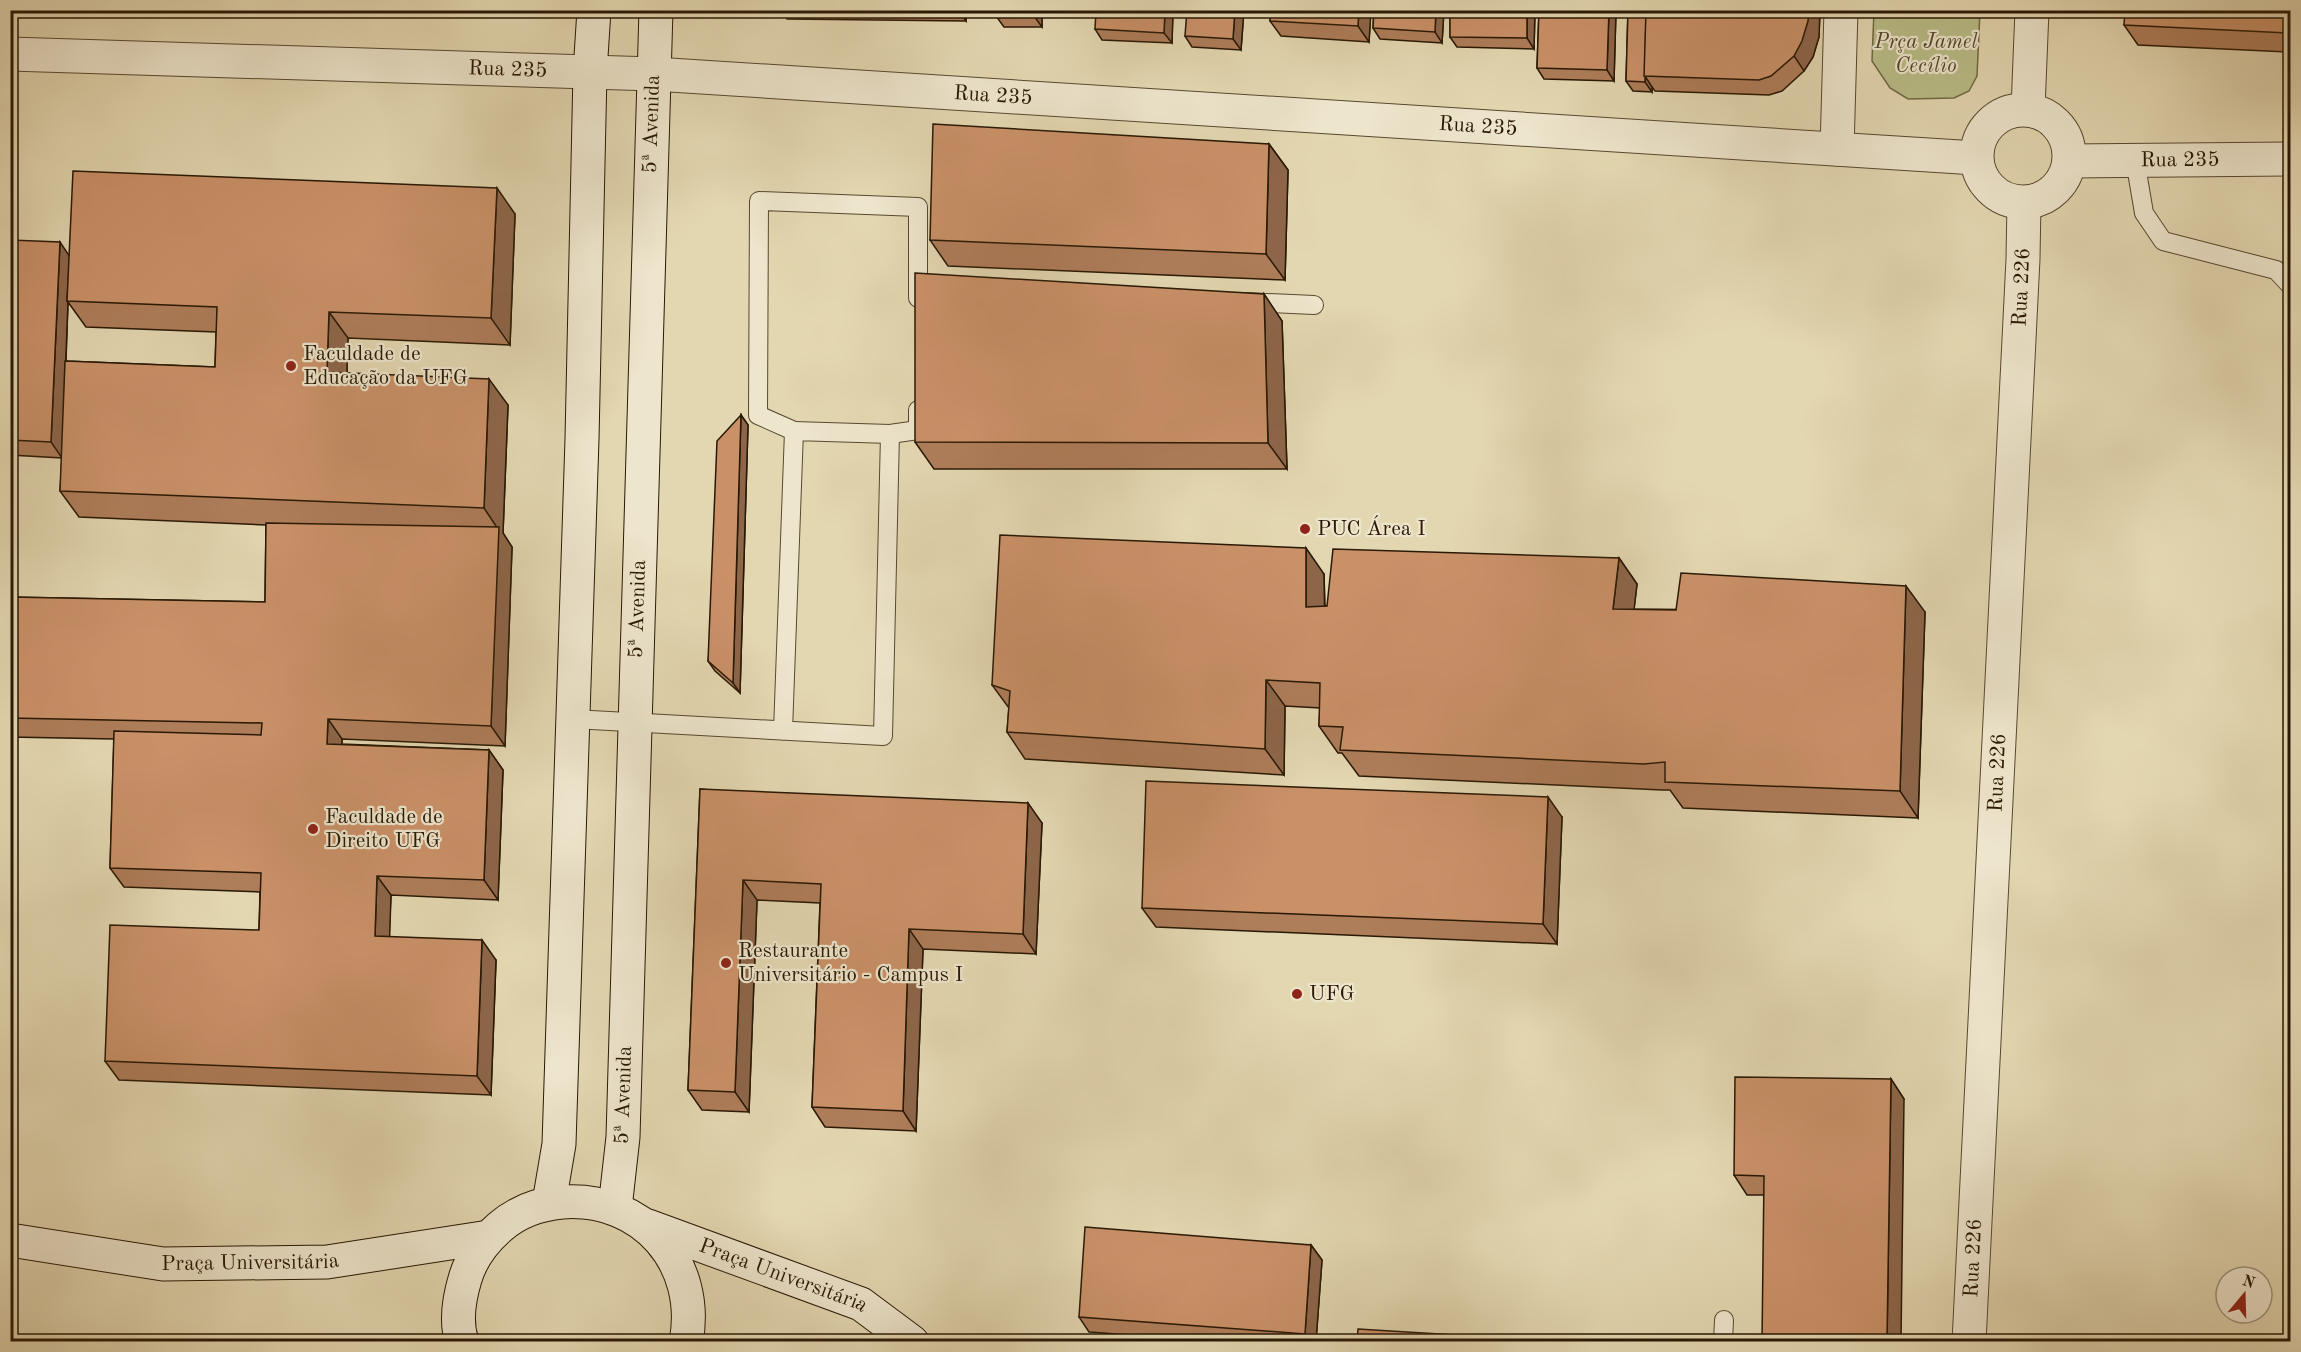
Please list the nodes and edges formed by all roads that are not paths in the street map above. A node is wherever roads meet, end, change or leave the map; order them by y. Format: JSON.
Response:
{"nodes":[{"id":1,"x":594,"y":10,"type":"edge"},
{"id":2,"x":656,"y":10,"type":"edge"},
{"id":3,"x":1841,"y":10,"type":"edge"},
{"id":4,"x":2032,"y":10,"type":"edge"},
{"id":5,"x":10,"y":54,"type":"edge"},
{"id":6,"x":590,"y":72,"type":"junction"},
{"id":7,"x":654,"y":74,"type":"junction"},
{"id":8,"x":2028,"y":110,"type":"junction"},
{"id":9,"x":1837,"y":149,"type":"junction"},
{"id":10,"x":1976,"y":158,"type":"junction"},
{"id":11,"x":2290,"y":159,"type":"edge"},
{"id":12,"x":2135,"y":160,"type":"junction"},
{"id":13,"x":2069,"y":161,"type":"junction"},
{"id":14,"x":2024,"y":203,"type":"junction"},
{"id":15,"x":2290,"y":285,"type":"edge"},
{"id":16,"x":918,"y":287,"type":"junction"},
{"id":17,"x":941,"y":288,"type":"edge"},
{"id":18,"x":1232,"y":301,"type":"edge"},
{"id":19,"x":1314,"y":305,"type":"dead end"},
{"id":20,"x":918,"y":311,"type":"edge"},
{"id":21,"x":918,"y":394,"type":"edge"},
{"id":22,"x":794,"y":431,"type":"junction"},
{"id":23,"x":890,"y":434,"type":"junction"},
{"id":24,"x":573,"y":719,"type":"junction"},
{"id":25,"x":635,"y":722,"type":"junction"},
{"id":26,"x":783,"y":731,"type":"junction"},
{"id":27,"x":549,"y":1203,"type":"junction"},
{"id":28,"x":615,"y":1208,"type":"junction"},
{"id":29,"x":647,"y":1226,"type":"junction"},
{"id":30,"x":489,"y":1237,"type":"junction"},
{"id":31,"x":10,"y":1240,"type":"edge"},
{"id":32,"x":1724,"y":1320,"type":"dead end"},
{"id":33,"x":462,"y":1341,"type":"edge"},
{"id":34,"x":686,"y":1341,"type":"edge"},
{"id":35,"x":912,"y":1341,"type":"edge"},
{"id":36,"x":1723,"y":1341,"type":"edge"},
{"id":37,"x":1968,"y":1341,"type":"edge"}],
"edges":[{"from":1,"to":6,"type":"street"},
{"from":2,"to":7,"type":"street","name":"5ª Avenida"},
{"from":3,"to":9,"type":"street"},
{"from":4,"to":8,"type":"street"},
{"from":5,"to":6,"type":"street","name":"Rua 235"},
{"from":6,"to":7,"type":"street","name":"Rua 235"},
{"from":6,"to":24,"type":"street"},
{"from":7,"to":9,"type":"street","name":"Rua 235"},
{"from":7,"to":25,"type":"street","name":"5ª Avenida"},
{"from":8,"to":10,"type":"street"},
{"from":8,"to":13,"type":"street"},
{"from":9,"to":10,"type":"street","name":"Rua 235"},
{"from":10,"to":14,"type":"street"},
{"from":11,"to":12,"type":"street","name":"Rua 235"},
{"from":12,"to":13,"type":"street","name":"Rua 235"},
{"from":12,"to":15,"type":"lane"},
{"from":13,"to":14,"type":"street"},
{"from":14,"to":37,"type":"street","name":"Rua 226"},
{"from":16,"to":17,"type":"lane"},
{"from":16,"to":20,"type":"lane"},
{"from":16,"to":22,"type":"lane"},
{"from":18,"to":19,"type":"lane"},
{"from":21,"to":23,"type":"lane"},
{"from":22,"to":23,"type":"lane"},
{"from":22,"to":26,"type":"lane"},
{"from":23,"to":26,"type":"lane"},
{"from":24,"to":25,"type":"lane"},
{"from":24,"to":27,"type":"street"},
{"from":25,"to":26,"type":"lane"},
{"from":25,"to":28,"type":"street","name":"5ª Avenida"},
{"from":27,"to":28,"type":"street"},
{"from":27,"to":30,"type":"street"},
{"from":28,"to":29,"type":"street"},
{"from":29,"to":34,"type":"street"},
{"from":29,"to":35,"type":"street","name":"Praça Universitária"},
{"from":30,"to":31,"type":"street","name":"Praça Universitária"},
{"from":30,"to":33,"type":"street"},
{"from":32,"to":36,"type":"lane"}]}
